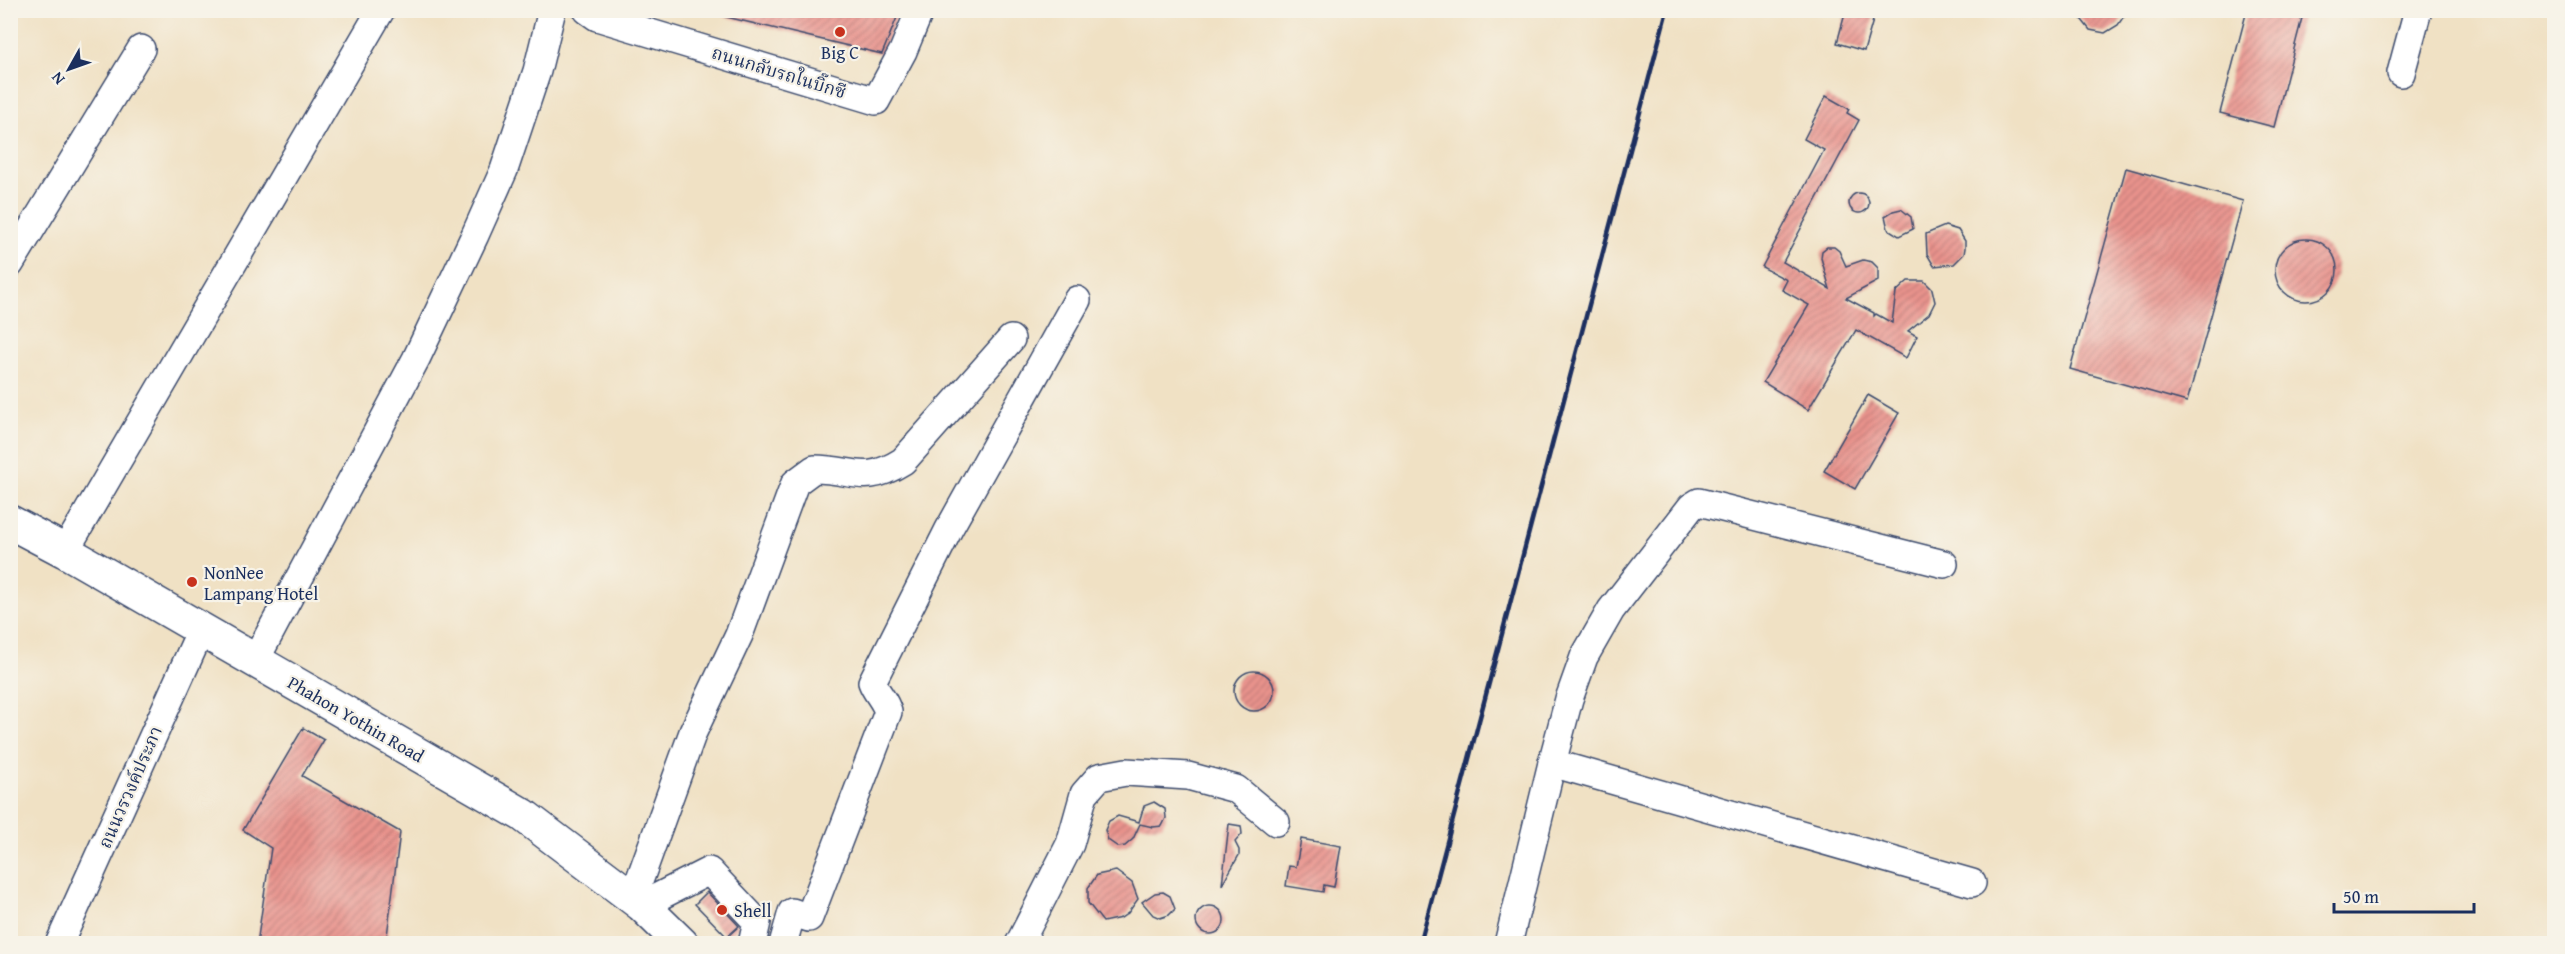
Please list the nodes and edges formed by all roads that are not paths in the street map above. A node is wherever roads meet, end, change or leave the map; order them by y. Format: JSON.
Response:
{"nodes":[{"id":1,"x":381,"y":10,"type":"edge"},
{"id":2,"x":552,"y":10,"type":"edge"},
{"id":3,"x":587,"y":10,"type":"edge"},
{"id":4,"x":920,"y":10,"type":"edge"},
{"id":5,"x":2418,"y":10,"type":"edge"},
{"id":6,"x":141,"y":49,"type":"dead end"},
{"id":7,"x":2401,"y":73,"type":"dead end"},
{"id":8,"x":10,"y":264,"type":"edge"},
{"id":9,"x":1077,"y":300,"type":"dead end"},
{"id":10,"x":1011,"y":339,"type":"dead end"},
{"id":11,"x":10,"y":522,"type":"edge"},
{"id":12,"x":65,"y":551,"type":"junction"},
{"id":13,"x":1944,"y":564,"type":"dead end"},
{"id":14,"x":201,"y":630,"type":"junction"},
{"id":15,"x":255,"y":661,"type":"junction"},
{"id":16,"x":1552,"y":763,"type":"junction"},
{"id":17,"x":1276,"y":822,"type":"dead end"},
{"id":18,"x":1972,"y":883,"type":"dead end"},
{"id":19,"x":638,"y":901,"type":"junction"},
{"id":20,"x":755,"y":933,"type":"edge"},
{"id":21,"x":59,"y":944,"type":"edge"},
{"id":22,"x":682,"y":944,"type":"edge"},
{"id":23,"x":778,"y":944,"type":"edge"},
{"id":24,"x":783,"y":944,"type":"edge"},
{"id":25,"x":1019,"y":944,"type":"edge"},
{"id":26,"x":1508,"y":944,"type":"edge"}],
"edges":[{"from":1,"to":12,"type":"street"},
{"from":2,"to":15,"type":"street"},
{"from":3,"to":4,"type":"street","name":"ถนนกลับรถในบิ๊กซี"},
{"from":5,"to":7,"type":"street"},
{"from":6,"to":8,"type":"street"},
{"from":9,"to":24,"type":"street"},
{"from":10,"to":19,"type":"street"},
{"from":11,"to":12,"type":"main road","name":"Phahon Yothin Road"},
{"from":12,"to":14,"type":"main road","name":"Phahon Yothin Road"},
{"from":13,"to":16,"type":"street"},
{"from":14,"to":15,"type":"main road","name":"Phahon Yothin Road"},
{"from":14,"to":21,"type":"street","name":"ถนนวรวงค์ประภา"},
{"from":15,"to":19,"type":"main road","name":"Phahon Yothin Road"},
{"from":16,"to":18,"type":"street"},
{"from":16,"to":26,"type":"street"},
{"from":17,"to":25,"type":"street"},
{"from":19,"to":20,"type":"street"},
{"from":19,"to":22,"type":"main road","name":"Phahon Yothin Road"},
{"from":20,"to":23,"type":"street"}]}
